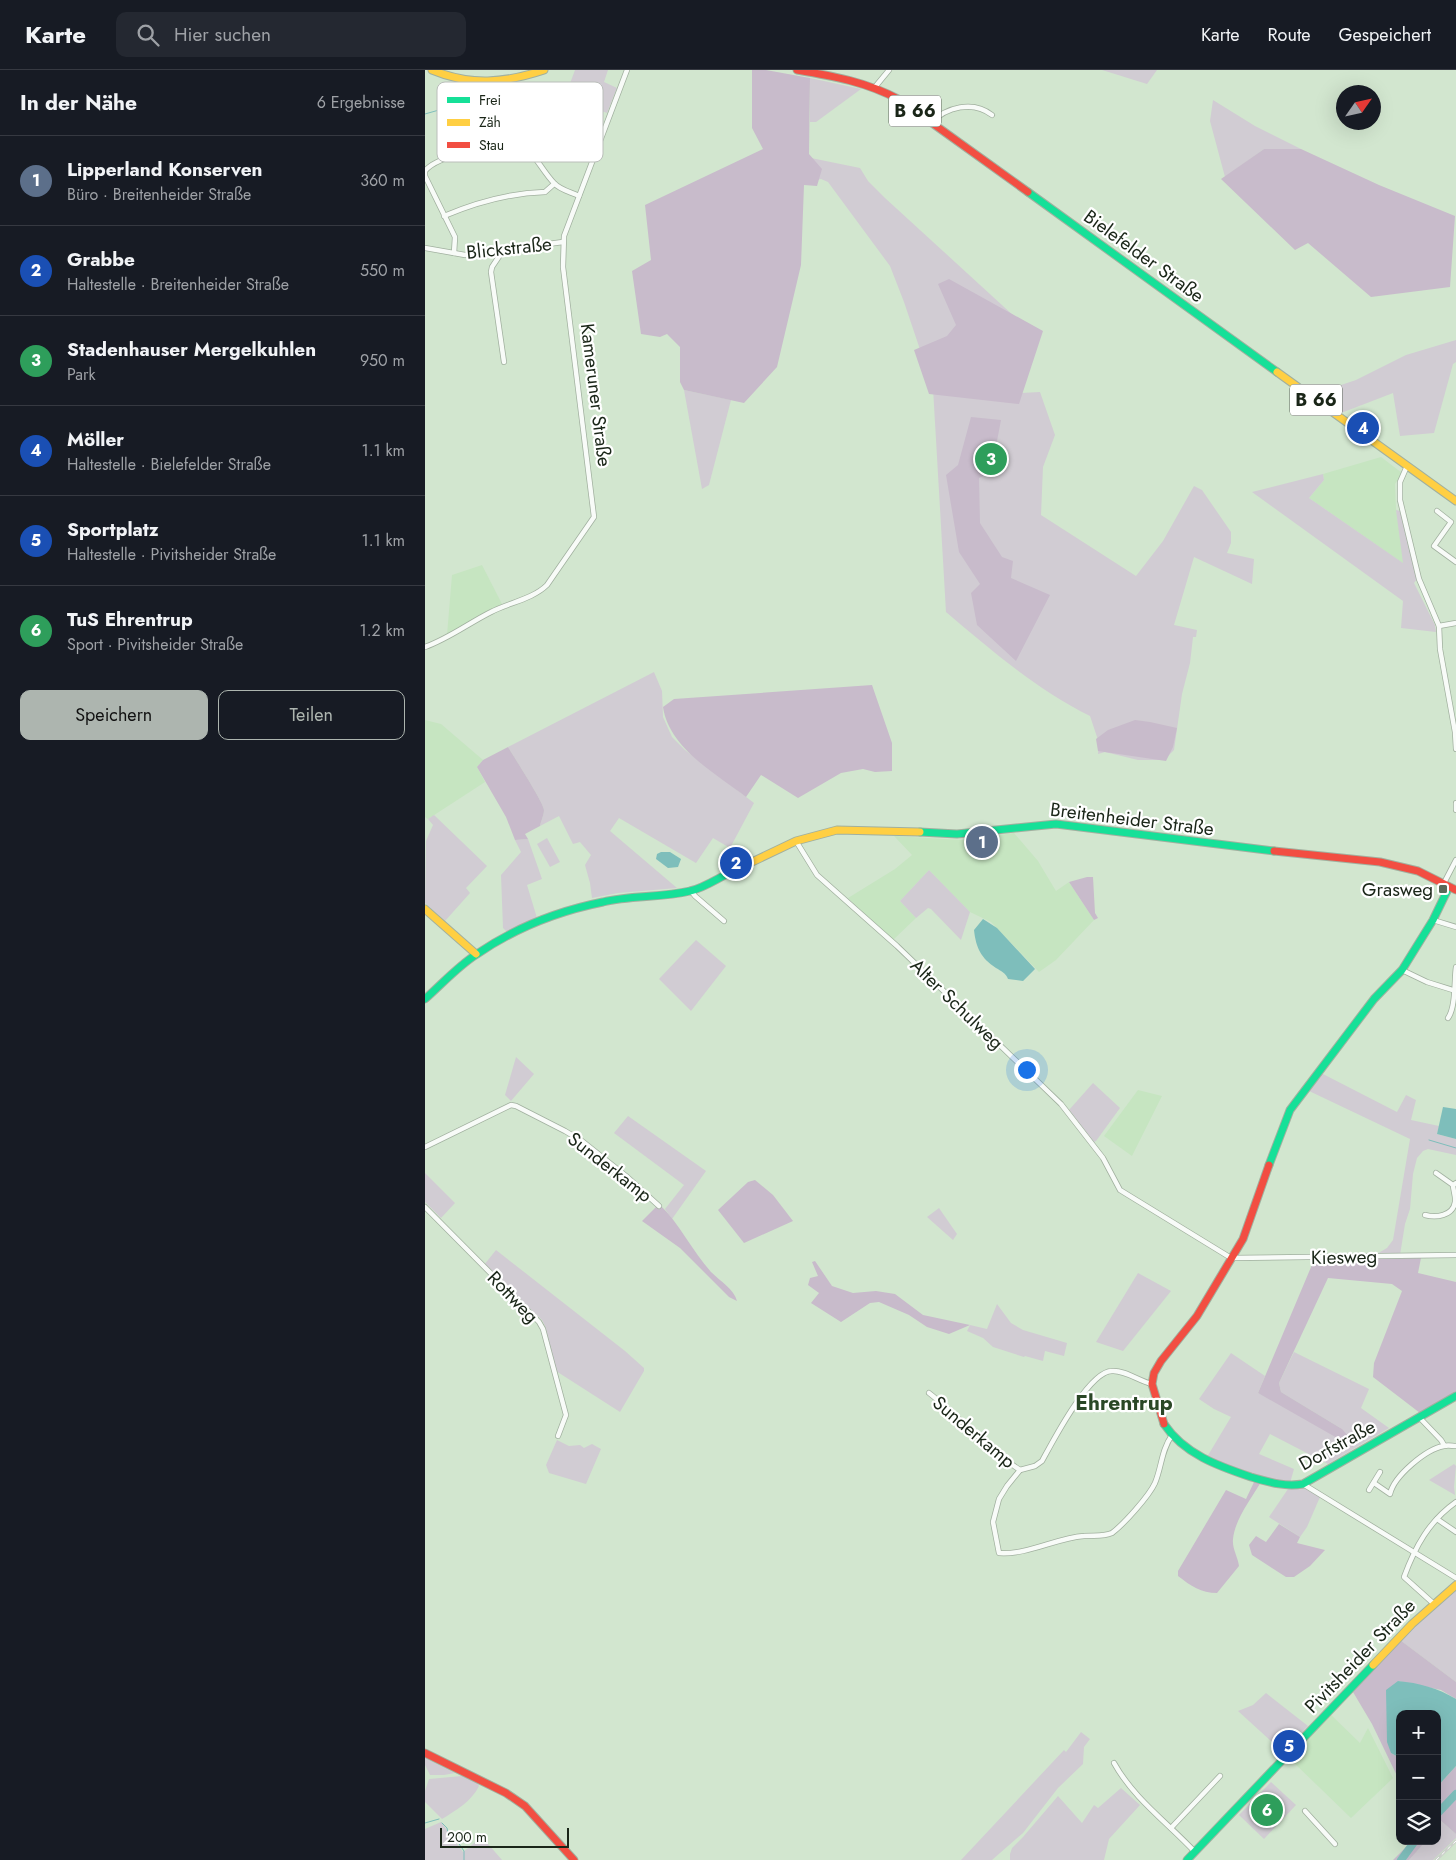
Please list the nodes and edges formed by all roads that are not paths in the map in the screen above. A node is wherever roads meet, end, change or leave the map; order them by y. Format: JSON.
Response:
{"nodes":[{"id":1,"x":432,"y":70,"type":"edge"},
{"id":2,"x":544,"y":70,"type":"edge"},
{"id":3,"x":627,"y":70,"type":"edge"},
{"id":4,"x":797,"y":70,"type":"edge"},
{"id":5,"x":889,"y":70,"type":"edge"},
{"id":6,"x":875,"y":86,"type":"junction"},
{"id":7,"x":992,"y":115,"type":"dead end"},
{"id":8,"x":931,"y":123,"type":"junction"},
{"id":9,"x":603,"y":133,"type":"edge"},
{"id":10,"x":439,"y":162,"type":"edge"},
{"id":11,"x":537,"y":162,"type":"edge"},
{"id":12,"x":592,"y":162,"type":"edge"},
{"id":13,"x":555,"y":184,"type":"junction"},
{"id":14,"x":579,"y":196,"type":"junction"},
{"id":15,"x":444,"y":216,"type":"junction"},
{"id":16,"x":563,"y":242,"type":"junction"},
{"id":17,"x":425,"y":248,"type":"edge"},
{"id":18,"x":504,"y":249,"type":"junction"},
{"id":19,"x":455,"y":253,"type":"junction"},
{"id":20,"x":504,"y":362,"type":"dead end"},
{"id":21,"x":1407,"y":466,"type":"junction"},
{"id":22,"x":1456,"y":501,"type":"edge"},
{"id":23,"x":1437,"y":512,"type":"dead end"},
{"id":24,"x":1456,"y":562,"type":"edge"},
{"id":25,"x":1456,"y":623,"type":"edge"},
{"id":26,"x":1439,"y":626,"type":"junction"},
{"id":27,"x":425,"y":647,"type":"edge"},
{"id":28,"x":1456,"y":749,"type":"edge"},
{"id":29,"x":1456,"y":804,"type":"edge"},
{"id":30,"x":1456,"y":810,"type":"edge"},
{"id":31,"x":796,"y":841,"type":"junction"},
{"id":32,"x":1456,"y":860,"type":"edge"},
{"id":33,"x":1450,"y":887,"type":"edge"},
{"id":34,"x":691,"y":891,"type":"junction"},
{"id":35,"x":425,"y":909,"type":"edge"},
{"id":36,"x":1433,"y":920,"type":"junction"},
{"id":37,"x":724,"y":921,"type":"dead end"},
{"id":38,"x":1456,"y":927,"type":"edge"},
{"id":39,"x":476,"y":954,"type":"junction"},
{"id":40,"x":1456,"y":966,"type":"edge"},
{"id":41,"x":1402,"y":970,"type":"junction"},
{"id":42,"x":1455,"y":990,"type":"edge"},
{"id":43,"x":425,"y":999,"type":"edge"},
{"id":44,"x":1448,"y":1018,"type":"dead end"},
{"id":45,"x":425,"y":1147,"type":"edge"},
{"id":46,"x":1436,"y":1173,"type":"dead end"},
{"id":47,"x":1454,"y":1184,"type":"edge"},
{"id":48,"x":659,"y":1206,"type":"dead end"},
{"id":49,"x":425,"y":1207,"type":"edge"},
{"id":50,"x":1425,"y":1215,"type":"dead end"},
{"id":51,"x":1456,"y":1255,"type":"edge"},
{"id":52,"x":1231,"y":1258,"type":"junction"},
{"id":53,"x":1152,"y":1384,"type":"junction"},
{"id":54,"x":929,"y":1393,"type":"dead end"},
{"id":55,"x":1456,"y":1396,"type":"edge"},
{"id":56,"x":1419,"y":1417,"type":"junction"},
{"id":57,"x":558,"y":1436,"type":"dead end"},
{"id":58,"x":1172,"y":1436,"type":"junction"},
{"id":59,"x":1444,"y":1446,"type":"junction"},
{"id":60,"x":1456,"y":1446,"type":"edge"},
{"id":61,"x":1020,"y":1470,"type":"junction"},
{"id":62,"x":1380,"y":1472,"type":"dead end"},
{"id":63,"x":1374,"y":1483,"type":"junction"},
{"id":64,"x":1303,"y":1484,"type":"junction"},
{"id":65,"x":1369,"y":1490,"type":"dead end"},
{"id":66,"x":1456,"y":1502,"type":"edge"},
{"id":67,"x":1437,"y":1519,"type":"junction"},
{"id":68,"x":1456,"y":1532,"type":"edge"},
{"id":69,"x":1413,"y":1552,"type":"junction"},
{"id":70,"x":1456,"y":1578,"type":"edge"},
{"id":71,"x":1456,"y":1585,"type":"edge"},
{"id":72,"x":1434,"y":1604,"type":"junction"},
{"id":73,"x":425,"y":1753,"type":"edge"},
{"id":74,"x":1114,"y":1763,"type":"dead end"},
{"id":75,"x":1220,"y":1776,"type":"dead end"},
{"id":76,"x":1305,"y":1811,"type":"dead end"},
{"id":77,"x":1171,"y":1828,"type":"junction"},
{"id":78,"x":1335,"y":1844,"type":"dead end"},
{"id":79,"x":1195,"y":1852,"type":"junction"},
{"id":80,"x":574,"y":1860,"type":"edge"},
{"id":81,"x":1187,"y":1860,"type":"edge"}],
"edges":[{"from":1,"to":2,"type":"street"},
{"from":3,"to":9,"type":"street","name":"Kameruner Straße"},
{"from":4,"to":6,"type":"street","name":"Bielefelder Straße","number":"B 66"},
{"from":5,"to":6,"type":"street"},
{"from":6,"to":8,"type":"street","name":"Bielefelder Straße","number":"B 66"},
{"from":7,"to":8,"type":"street"},
{"from":8,"to":21,"type":"street","name":"Bielefelder Straße","number":"B 66"},
{"from":10,"to":15,"type":"street"},
{"from":11,"to":13,"type":"street"},
{"from":12,"to":14,"type":"street","name":"Kameruner Straße"},
{"from":13,"to":14,"type":"street"},
{"from":13,"to":15,"type":"street"},
{"from":14,"to":16,"type":"street","name":"Kameruner Straße"},
{"from":15,"to":19,"type":"street"},
{"from":16,"to":18,"type":"street","name":"Blickstraße"},
{"from":16,"to":27,"type":"street","name":"Kameruner Straße"},
{"from":17,"to":19,"type":"street","name":"Blickstraße"},
{"from":18,"to":19,"type":"street","name":"Blickstraße"},
{"from":18,"to":20,"type":"street"},
{"from":21,"to":22,"type":"street","name":"Bielefelder Straße","number":"B 66"},
{"from":21,"to":26,"type":"street"},
{"from":23,"to":24,"type":"street"},
{"from":25,"to":26,"type":"street"},
{"from":26,"to":28,"type":"street"},
{"from":29,"to":30,"type":"street"},
{"from":31,"to":33,"type":"street","name":"Breitenheider Straße"},
{"from":31,"to":34,"type":"street","name":"Breitenheider Straße"},
{"from":31,"to":52,"type":"street","name":"Alter Schulweg"},
{"from":32,"to":33,"type":"street"},
{"from":33,"to":36,"type":"street"},
{"from":34,"to":37,"type":"street"},
{"from":34,"to":39,"type":"street","name":"Breitenheider Straße"},
{"from":35,"to":39,"type":"street"},
{"from":36,"to":38,"type":"street"},
{"from":36,"to":41,"type":"street"},
{"from":39,"to":43,"type":"street","name":"Breitenheider Straße"},
{"from":40,"to":42,"type":"street"},
{"from":41,"to":42,"type":"street"},
{"from":41,"to":52,"type":"street"},
{"from":42,"to":44,"type":"street"},
{"from":45,"to":48,"type":"street","name":"Sunderkamp"},
{"from":46,"to":47,"type":"street"},
{"from":47,"to":50,"type":"street"},
{"from":49,"to":57,"type":"street","name":"Rottweg"},
{"from":51,"to":52,"type":"street","name":"Kiesweg"},
{"from":52,"to":53,"type":"street"},
{"from":53,"to":58,"type":"street","name":"Dorfstraße"},
{"from":53,"to":61,"type":"street"},
{"from":54,"to":61,"type":"street","name":"Sunderkamp"},
{"from":55,"to":56,"type":"street","name":"Dorfstraße"},
{"from":56,"to":59,"type":"street"},
{"from":56,"to":64,"type":"street","name":"Dorfstraße"},
{"from":58,"to":61,"type":"street"},
{"from":58,"to":64,"type":"street","name":"Dorfstraße"},
{"from":59,"to":60,"type":"street"},
{"from":59,"to":63,"type":"street"},
{"from":62,"to":63,"type":"street"},
{"from":63,"to":65,"type":"street"},
{"from":64,"to":69,"type":"street"},
{"from":66,"to":67,"type":"street"},
{"from":67,"to":68,"type":"street"},
{"from":67,"to":69,"type":"street"},
{"from":69,"to":70,"type":"street"},
{"from":69,"to":72,"type":"street"},
{"from":71,"to":72,"type":"street","name":"Pivitsheider Straße"},
{"from":72,"to":79,"type":"street","name":"Pivitsheider Straße"},
{"from":73,"to":80,"type":"street"},
{"from":74,"to":77,"type":"street"},
{"from":75,"to":77,"type":"street"},
{"from":76,"to":78,"type":"street"},
{"from":77,"to":79,"type":"street"},
{"from":79,"to":81,"type":"street","name":"Pivitsheider Straße"}]}
